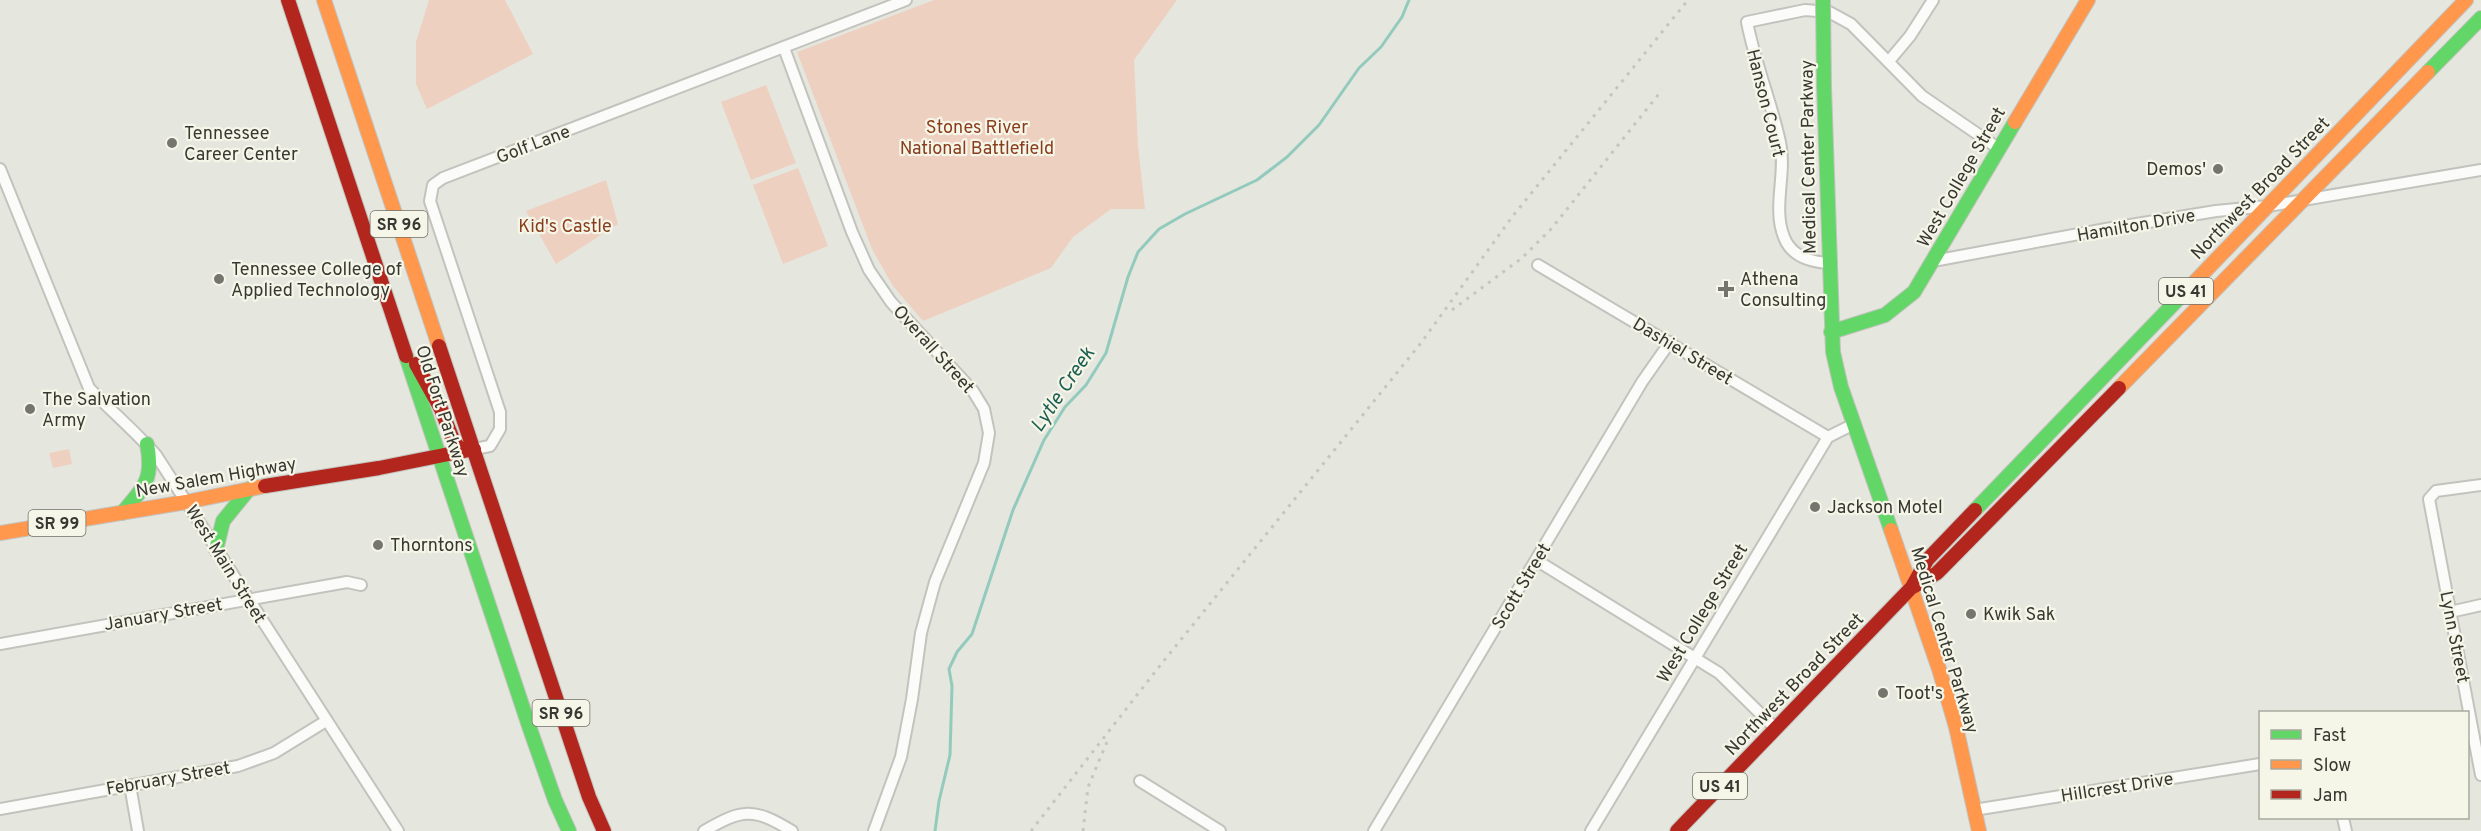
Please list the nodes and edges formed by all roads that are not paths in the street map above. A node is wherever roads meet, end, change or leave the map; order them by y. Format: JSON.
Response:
{"nodes":[{"id":1,"x":288,"y":0,"type":"edge"},
{"id":2,"x":324,"y":0,"type":"edge"},
{"id":3,"x":906,"y":0,"type":"edge"},
{"id":4,"x":1823,"y":0,"type":"edge"},
{"id":5,"x":1934,"y":0,"type":"edge"},
{"id":6,"x":2088,"y":0,"type":"edge"},
{"id":7,"x":2464,"y":2,"type":"edge"},
{"id":8,"x":2480,"y":19,"type":"edge"},
{"id":9,"x":784,"y":48,"type":"junction"},
{"id":10,"x":2418,"y":50,"type":"junction"},
{"id":11,"x":1889,"y":62,"type":"junction"},
{"id":12,"x":2434,"y":66,"type":"junction"},
{"id":13,"x":1998,"y":148,"type":"junction"},
{"id":14,"x":0,"y":169,"type":"edge"},
{"id":15,"x":2481,"y":170,"type":"edge"},
{"id":16,"x":2303,"y":199,"type":"junction"},
{"id":17,"x":2268,"y":206,"type":"junction"},
{"id":18,"x":1934,"y":261,"type":"junction"},
{"id":19,"x":1828,"y":262,"type":"junction"},
{"id":20,"x":1538,"y":265,"type":"dead end"},
{"id":21,"x":2163,"y":314,"type":"junction"},
{"id":22,"x":397,"y":329,"type":"junction"},
{"id":23,"x":2177,"y":329,"type":"junction"},
{"id":24,"x":1831,"y":332,"type":"junction"},
{"id":25,"x":1670,"y":342,"type":"junction"},
{"id":26,"x":2108,"y":372,"type":"junction"},
{"id":27,"x":2122,"y":385,"type":"junction"},
{"id":28,"x":1854,"y":424,"type":"junction"},
{"id":29,"x":1828,"y":437,"type":"junction"},
{"id":30,"x":147,"y":444,"type":"junction"},
{"id":31,"x":468,"y":450,"type":"junction"},
{"id":32,"x":439,"y":457,"type":"junction"},
{"id":33,"x":2481,"y":485,"type":"edge"},
{"id":34,"x":249,"y":489,"type":"junction"},
{"id":35,"x":186,"y":502,"type":"junction"},
{"id":36,"x":122,"y":513,"type":"junction"},
{"id":37,"x":0,"y":533,"type":"edge"},
{"id":38,"x":216,"y":550,"type":"junction"},
{"id":39,"x":1536,"y":560,"type":"junction"},
{"id":40,"x":361,"y":585,"type":"dead end"},
{"id":41,"x":1912,"y":587,"type":"junction"},
{"id":42,"x":247,"y":599,"type":"junction"},
{"id":43,"x":2481,"y":605,"type":"edge"},
{"id":44,"x":2450,"y":612,"type":"junction"},
{"id":45,"x":0,"y":644,"type":"edge"},
{"id":46,"x":1696,"y":657,"type":"junction"},
{"id":47,"x":2469,"y":711,"type":"edge"},
{"id":48,"x":2469,"y":712,"type":"edge"},
{"id":49,"x":326,"y":721,"type":"junction"},
{"id":50,"x":1776,"y":729,"type":"junction"},
{"id":51,"x":2259,"y":764,"type":"edge"},
{"id":52,"x":2481,"y":775,"type":"edge"},
{"id":53,"x":1140,"y":781,"type":"dead end"},
{"id":54,"x":130,"y":785,"type":"junction"},
{"id":55,"x":0,"y":809,"type":"edge"},
{"id":56,"x":1974,"y":810,"type":"junction"},
{"id":57,"x":138,"y":831,"type":"edge"},
{"id":58,"x":398,"y":831,"type":"edge"},
{"id":59,"x":569,"y":831,"type":"edge"},
{"id":60,"x":604,"y":831,"type":"edge"},
{"id":61,"x":704,"y":831,"type":"edge"},
{"id":62,"x":792,"y":831,"type":"edge"},
{"id":63,"x":874,"y":831,"type":"edge"},
{"id":64,"x":1220,"y":831,"type":"edge"},
{"id":65,"x":1374,"y":831,"type":"edge"},
{"id":66,"x":1591,"y":831,"type":"edge"},
{"id":67,"x":1677,"y":831,"type":"edge"},
{"id":68,"x":1979,"y":831,"type":"edge"}],
"edges":[{"from":1,"to":22,"type":"main road","name":"Old Fort Parkway","number":"SR 96"},
{"from":2,"to":31,"type":"main road","name":"Old Fort Parkway","number":"SR 96"},
{"from":3,"to":9,"type":"street","name":"Golf Lane"},
{"from":4,"to":19,"type":"main road","name":"Medical Center Parkway","bridge":true},
{"from":5,"to":11,"type":"street"},
{"from":6,"to":13,"type":"main road","name":"West College Street"},
{"from":7,"to":8,"type":"main road"},
{"from":7,"to":10,"type":"main road","name":"Northwest Broad Street","number":"US 41"},
{"from":8,"to":12,"type":"main road","name":"Northwest Broad Street","number":"US 41"},
{"from":9,"to":31,"type":"street","name":"Golf Lane"},
{"from":9,"to":63,"type":"street","name":"Overall Street"},
{"from":10,"to":12,"type":"main road"},
{"from":10,"to":17,"type":"main road","name":"Northwest Broad Street","number":"US 41"},
{"from":11,"to":13,"type":"street"},
{"from":11,"to":19,"type":"street","name":"Hanson Court"},
{"from":12,"to":16,"type":"main road","name":"Northwest Broad Street","number":"US 41"},
{"from":13,"to":18,"type":"main road","name":"West College Street"},
{"from":14,"to":30,"type":"street","name":"West Main Street"},
{"from":15,"to":16,"type":"street","name":"Hamilton Drive"},
{"from":16,"to":17,"type":"street","name":"Hamilton Drive"},
{"from":16,"to":23,"type":"main road","name":"Northwest Broad Street","number":"US 41"},
{"from":17,"to":18,"type":"street","name":"Hamilton Drive"},
{"from":17,"to":21,"type":"main road","name":"Northwest Broad Street","number":"US 41"},
{"from":18,"to":24,"type":"main road","name":"West College Street"},
{"from":19,"to":24,"type":"main road","name":"Medical Center Parkway"},
{"from":20,"to":25,"type":"street","name":"Dashiel Street"},
{"from":21,"to":23,"type":"main road"},
{"from":21,"to":26,"type":"main road","name":"Northwest Broad Street","number":"US 41"},
{"from":22,"to":31,"type":"main road"},
{"from":22,"to":32,"type":"main road","name":"Old Fort Parkway","number":"SR 96"},
{"from":23,"to":27,"type":"main road","name":"Northwest Broad Street","number":"US 41"},
{"from":24,"to":28,"type":"main road","name":"Medical Center Parkway"},
{"from":25,"to":29,"type":"street","name":"Dashiel Street"},
{"from":25,"to":39,"type":"street","name":"Scott Street"},
{"from":26,"to":27,"type":"main road"},
{"from":26,"to":41,"type":"main road","name":"Northwest Broad Street","number":"US 41"},
{"from":27,"to":41,"type":"main road","name":"Northwest Broad Street","number":"US 41"},
{"from":28,"to":29,"type":"street"},
{"from":28,"to":41,"type":"main road","name":"Medical Center Parkway"},
{"from":29,"to":46,"type":"street","name":"West College Street"},
{"from":30,"to":35,"type":"street","name":"West Main Street"},
{"from":30,"to":36,"type":"main road"},
{"from":31,"to":32,"type":"main road","number":"SR 99"},
{"from":31,"to":60,"type":"main road","name":"Old Fort Parkway","number":"SR 96"},
{"from":32,"to":34,"type":"main road","name":"New Salem Highway","number":"SR 99"},
{"from":32,"to":59,"type":"main road","name":"Old Fort Parkway","number":"SR 96"},
{"from":33,"to":44,"type":"street","name":"Lynn Street"},
{"from":34,"to":35,"type":"main road","name":"New Salem Highway","number":"SR 99"},
{"from":34,"to":38,"type":"main road"},
{"from":35,"to":36,"type":"main road","name":"New Salem Highway","number":"SR 99"},
{"from":35,"to":38,"type":"street","name":"West Main Street"},
{"from":36,"to":37,"type":"main road","name":"New Salem Highway","number":"SR 99"},
{"from":38,"to":42,"type":"street","name":"West Main Street"},
{"from":39,"to":46,"type":"street"},
{"from":39,"to":65,"type":"street","name":"Scott Street"},
{"from":40,"to":42,"type":"street","name":"January Street"},
{"from":41,"to":50,"type":"main road","name":"Northwest Broad Street","number":"US 41"},
{"from":41,"to":56,"type":"main road","name":"Medical Center Parkway"},
{"from":42,"to":45,"type":"street","name":"January Street"},
{"from":42,"to":49,"type":"street","name":"West Main Street"},
{"from":43,"to":44,"type":"street"},
{"from":44,"to":47,"type":"street","name":"Lynn Street"},
{"from":46,"to":50,"type":"street"},
{"from":46,"to":66,"type":"street","name":"West College Street"},
{"from":48,"to":52,"type":"street","name":"Lynn Street"},
{"from":49,"to":54,"type":"street","name":"February Street"},
{"from":49,"to":58,"type":"street","name":"West Main Street"},
{"from":50,"to":67,"type":"main road","name":"Northwest Broad Street","number":"US 41"},
{"from":51,"to":56,"type":"street","name":"Hillcrest Drive"},
{"from":53,"to":64,"type":"street"},
{"from":54,"to":55,"type":"street","name":"February Street"},
{"from":54,"to":57,"type":"street"},
{"from":56,"to":68,"type":"main road","name":"Medical Center Parkway"},
{"from":61,"to":62,"type":"street"}]}
